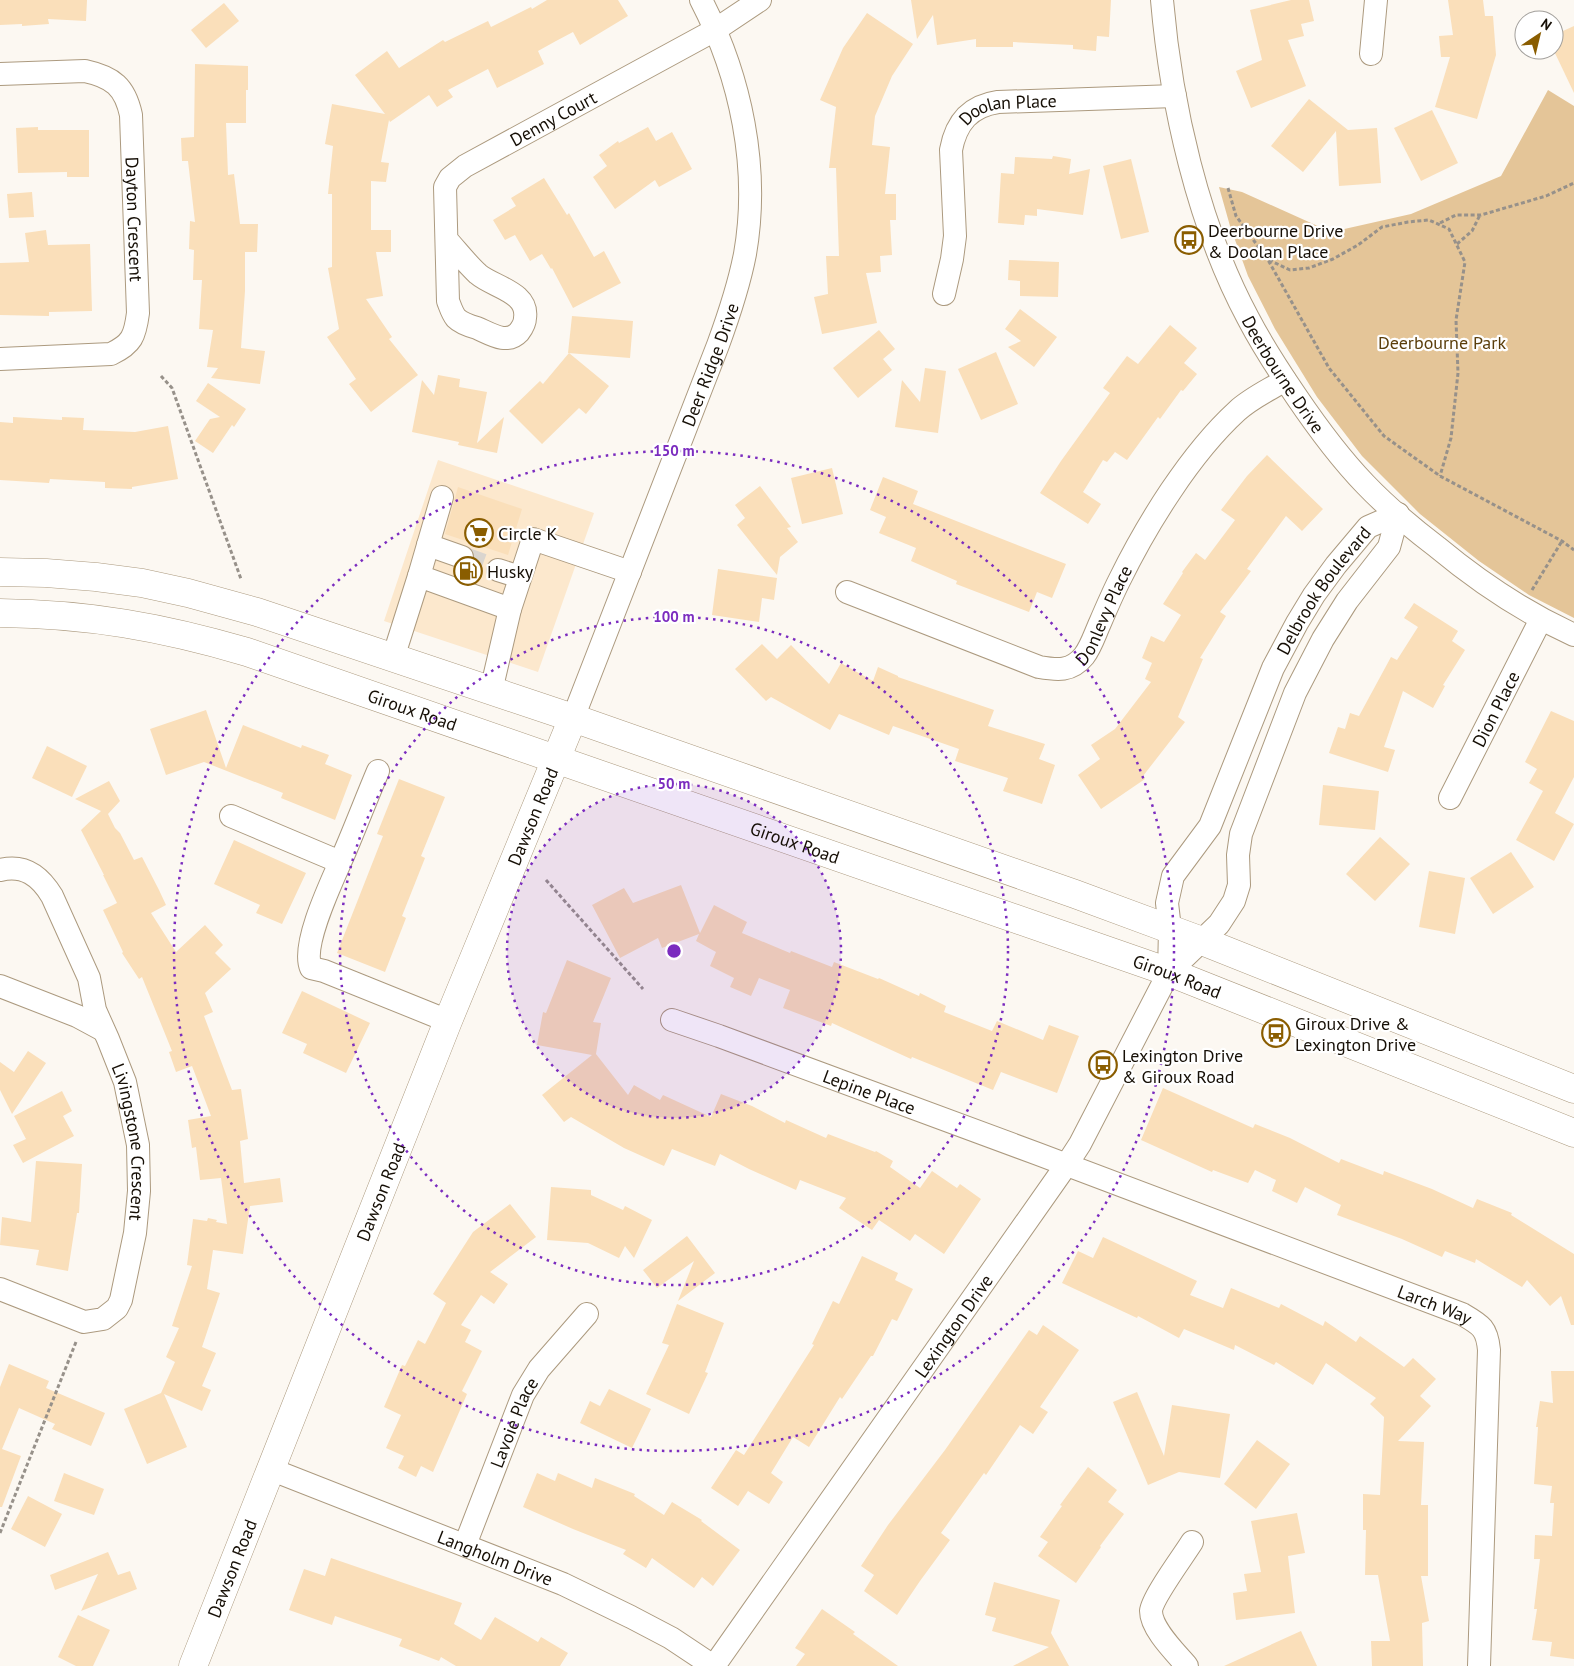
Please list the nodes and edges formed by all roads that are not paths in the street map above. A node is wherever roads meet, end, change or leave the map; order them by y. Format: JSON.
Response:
{"nodes":[{"id":1,"x":701,"y":0,"type":"edge"},
{"id":2,"x":760,"y":0,"type":"edge"},
{"id":3,"x":1162,"y":0,"type":"edge"},
{"id":4,"x":1376,"y":0,"type":"edge"},
{"id":5,"x":715,"y":30,"type":"junction"},
{"id":6,"x":1371,"y":54,"type":"dead end"},
{"id":7,"x":0,"y":74,"type":"edge"},
{"id":8,"x":1175,"y":96,"type":"junction"},
{"id":9,"x":447,"y":240,"type":"dead end"},
{"id":10,"x":944,"y":294,"type":"dead end"},
{"id":11,"x":0,"y":359,"type":"edge"},
{"id":12,"x":1285,"y":380,"type":"junction"},
{"id":13,"x":442,"y":497,"type":"dead end"},
{"id":14,"x":1398,"y":514,"type":"junction"},
{"id":15,"x":428,"y":545,"type":"junction"},
{"id":16,"x":462,"y":557,"type":"tunnel mouth"},
{"id":17,"x":498,"y":570,"type":"tunnel mouth"},
{"id":18,"x":0,"y":572,"type":"edge"},
{"id":19,"x":630,"y":572,"type":"junction"},
{"id":20,"x":419,"y":576,"type":"junction"},
{"id":21,"x":520,"y":577,"type":"junction"},
{"id":22,"x":847,"y":592,"type":"dead end"},
{"id":23,"x":510,"y":609,"type":"junction"},
{"id":24,"x":0,"y":613,"type":"edge"},
{"id":25,"x":1541,"y":619,"type":"junction"},
{"id":26,"x":1574,"y":636,"type":"edge"},
{"id":27,"x":393,"y":658,"type":"junction"},
{"id":28,"x":491,"y":691,"type":"junction"},
{"id":29,"x":573,"y":718,"type":"junction"},
{"id":30,"x":557,"y":759,"type":"junction"},
{"id":31,"x":378,"y":771,"type":"dead end"},
{"id":32,"x":1450,"y":798,"type":"dead end"},
{"id":33,"x":231,"y":816,"type":"dead end"},
{"id":34,"x":340,"y":862,"type":"junction"},
{"id":35,"x":0,"y":870,"type":"edge"},
{"id":36,"x":1170,"y":929,"type":"junction"},
{"id":37,"x":1202,"y":941,"type":"junction"},
{"id":38,"x":1169,"y":972,"type":"junction"},
{"id":39,"x":0,"y":986,"type":"edge"},
{"id":40,"x":672,"y":1020,"type":"dead end"},
{"id":41,"x":448,"y":1021,"type":"junction"},
{"id":42,"x":103,"y":1030,"type":"junction"},
{"id":43,"x":1574,"y":1089,"type":"edge"},
{"id":44,"x":1574,"y":1134,"type":"edge"},
{"id":45,"x":1067,"y":1164,"type":"junction"},
{"id":46,"x":0,"y":1289,"type":"edge"},
{"id":47,"x":587,"y":1314,"type":"dead end"},
{"id":48,"x":270,"y":1469,"type":"junction"},
{"id":49,"x":1192,"y":1542,"type":"dead end"},
{"id":50,"x":465,"y":1545,"type":"junction"},
{"id":51,"x":193,"y":1666,"type":"edge"},
{"id":52,"x":714,"y":1666,"type":"edge"},
{"id":53,"x":1186,"y":1666,"type":"edge"},
{"id":54,"x":1479,"y":1666,"type":"edge"}],
"edges":[{"from":1,"to":5,"type":"street","name":"Deer Ridge Drive"},
{"from":2,"to":5,"type":"street"},
{"from":3,"to":8,"type":"street","name":"Deerbourne Drive"},
{"from":4,"to":6,"type":"street"},
{"from":5,"to":9,"type":"street","name":"Denny Court"},
{"from":5,"to":19,"type":"street","name":"Deer Ridge Drive"},
{"from":7,"to":11,"type":"street","name":"Dayton Crescent"},
{"from":8,"to":10,"type":"street","name":"Doolan Place"},
{"from":8,"to":12,"type":"street","name":"Deerbourne Drive"},
{"from":12,"to":14,"type":"street","name":"Deerbourne Drive"},
{"from":12,"to":22,"type":"street","name":"Donlevy Place"},
{"from":13,"to":15,"type":"street"},
{"from":14,"to":25,"type":"street","name":"Deerbourne Drive"},
{"from":14,"to":36,"type":"street","name":"Delbrook Boulevard"},
{"from":14,"to":37,"type":"street","name":"Delbrook Boulevard"},
{"from":15,"to":16,"type":"street"},
{"from":15,"to":20,"type":"street"},
{"from":17,"to":21,"type":"street"},
{"from":18,"to":27,"type":"main road"},
{"from":19,"to":21,"type":"street"},
{"from":19,"to":29,"type":"street","name":"Deer Ridge Drive"},
{"from":20,"to":23,"type":"street"},
{"from":20,"to":27,"type":"street"},
{"from":21,"to":23,"type":"street"},
{"from":23,"to":28,"type":"street"},
{"from":24,"to":30,"type":"main road","name":"Giroux Road"},
{"from":25,"to":26,"type":"street","name":"Deerbourne Drive"},
{"from":25,"to":32,"type":"street","name":"Dion Place"},
{"from":27,"to":28,"type":"main road"},
{"from":28,"to":29,"type":"main road"},
{"from":29,"to":30,"type":"main road","name":"Dawson Road"},
{"from":29,"to":36,"type":"main road"},
{"from":30,"to":38,"type":"main road","name":"Giroux Road"},
{"from":30,"to":41,"type":"main road","name":"Dawson Road"},
{"from":31,"to":34,"type":"street"},
{"from":33,"to":34,"type":"street"},
{"from":34,"to":41,"type":"street"},
{"from":35,"to":42,"type":"street","name":"Livingstone Crescent"},
{"from":36,"to":37,"type":"main road"},
{"from":36,"to":38,"type":"street","name":"Delbrook Boulevard"},
{"from":37,"to":38,"type":"street","name":"Delbrook Boulevard"},
{"from":37,"to":43,"type":"main road"},
{"from":38,"to":44,"type":"main road","name":"Giroux Road"},
{"from":38,"to":45,"type":"street","name":"Lexington Drive"},
{"from":39,"to":42,"type":"street"},
{"from":40,"to":45,"type":"street","name":"Lepine Place"},
{"from":41,"to":48,"type":"main road","name":"Dawson Road"},
{"from":42,"to":46,"type":"street","name":"Livingstone Crescent"},
{"from":45,"to":52,"type":"street","name":"Lexington Drive"},
{"from":45,"to":54,"type":"street","name":"Larch Way"},
{"from":47,"to":50,"type":"street","name":"Lavoie Place"},
{"from":48,"to":50,"type":"street","name":"Langholm Drive"},
{"from":48,"to":51,"type":"main road","name":"Dawson Road"},
{"from":49,"to":53,"type":"street"},
{"from":50,"to":52,"type":"street","name":"Langholm Drive"}]}
